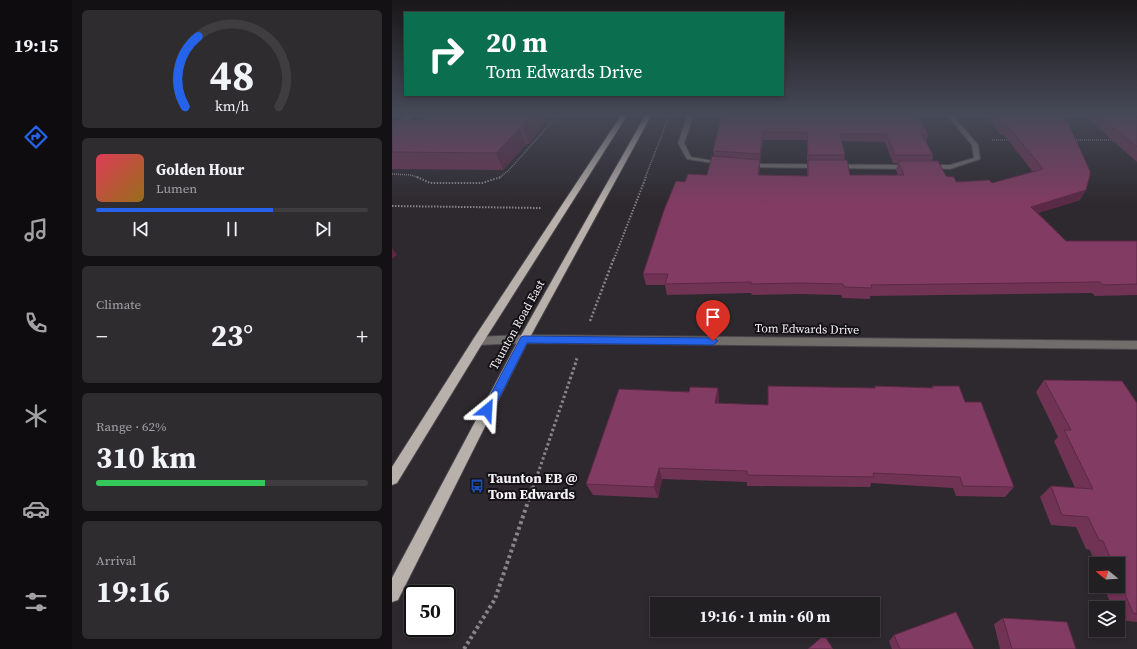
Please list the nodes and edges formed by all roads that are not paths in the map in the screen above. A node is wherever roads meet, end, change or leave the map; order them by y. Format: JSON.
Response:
{"nodes":[{"id":1,"x":606,"y":144,"type":"edge"},
{"id":2,"x":632,"y":144,"type":"edge"},
{"id":3,"x":682,"y":144,"type":"edge"},
{"id":4,"x":974,"y":144,"type":"edge"},
{"id":5,"x":524,"y":339,"type":"junction"},
{"id":6,"x":478,"y":342,"type":"junction"},
{"id":7,"x":1137,"y":346,"type":"edge"},
{"id":8,"x":392,"y":479,"type":"edge"},
{"id":9,"x":392,"y":594,"type":"edge"}],
"edges":[{"from":1,"to":6,"type":"main road","name":"Taunton Road East"},
{"from":2,"to":5,"type":"main road","name":"Taunton Road East"},
{"from":3,"to":4,"type":"street"},
{"from":5,"to":6,"type":"street","name":"Tom Edwards Drive"},
{"from":5,"to":7,"type":"street","name":"Tom Edwards Drive"},
{"from":5,"to":9,"type":"main road","name":"Taunton Road East"},
{"from":6,"to":8,"type":"main road","name":"Taunton Road East"}]}
